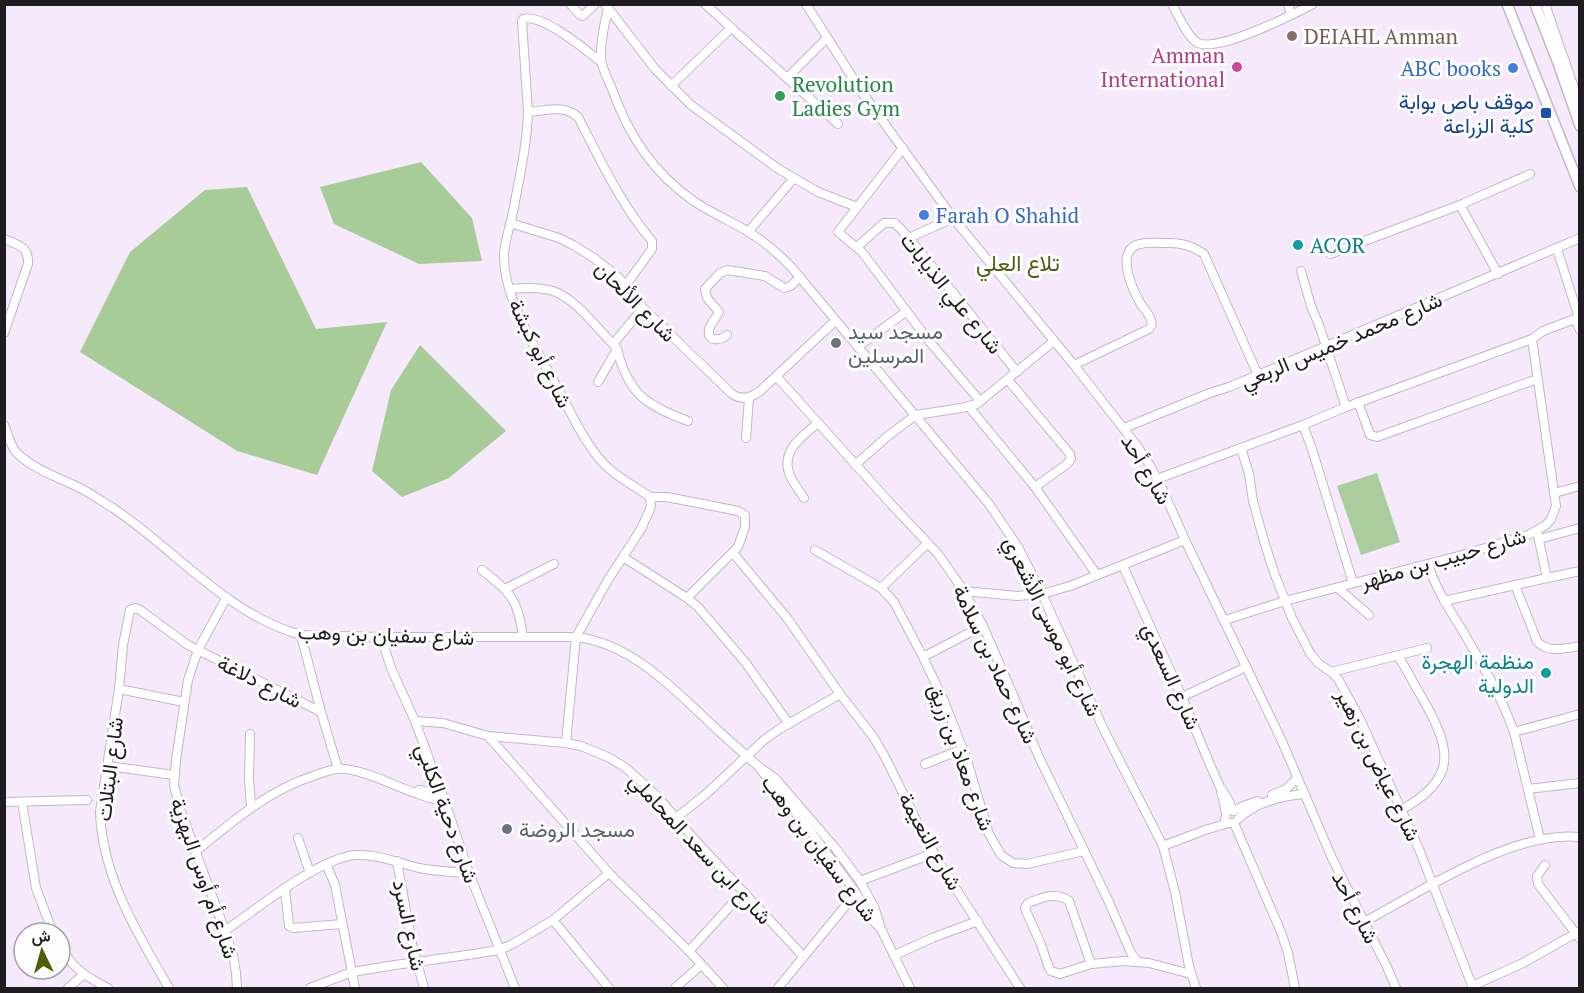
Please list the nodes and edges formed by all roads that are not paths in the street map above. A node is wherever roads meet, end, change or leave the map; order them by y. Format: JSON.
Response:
{"nodes":[{"id":1,"x":570,"y":4,"type":"edge"},
{"id":2,"x":595,"y":4,"type":"edge"},
{"id":3,"x":705,"y":4,"type":"edge"},
{"id":4,"x":806,"y":4,"type":"edge"},
{"id":5,"x":1172,"y":4,"type":"edge"},
{"id":6,"x":1288,"y":4,"type":"edge"},
{"id":7,"x":1313,"y":4,"type":"edge"},
{"id":8,"x":1507,"y":4,"type":"edge"},
{"id":9,"x":1535,"y":4,"type":"edge"},
{"id":10,"x":1545,"y":4,"type":"edge"},
{"id":11,"x":607,"y":7,"type":"edge"},
{"id":12,"x":1291,"y":15,"type":"junction"},
{"id":13,"x":731,"y":28,"type":"junction"},
{"id":14,"x":827,"y":38,"type":"junction"},
{"id":15,"x":601,"y":62,"type":"junction"},
{"id":16,"x":787,"y":78,"type":"junction"},
{"id":17,"x":671,"y":86,"type":"junction"},
{"id":18,"x":1580,"y":105,"type":"edge"},
{"id":19,"x":528,"y":112,"type":"junction"},
{"id":20,"x":838,"y":123,"type":"dead end"},
{"id":21,"x":1580,"y":126,"type":"edge"},
{"id":22,"x":903,"y":148,"type":"junction"},
{"id":23,"x":1530,"y":174,"type":"dead end"},
{"id":24,"x":794,"y":178,"type":"junction"},
{"id":25,"x":1580,"y":188,"type":"edge"},
{"id":26,"x":1460,"y":205,"type":"junction"},
{"id":27,"x":857,"y":207,"type":"junction"},
{"id":28,"x":953,"y":218,"type":"junction"},
{"id":29,"x":510,"y":223,"type":"junction"},
{"id":30,"x":748,"y":232,"type":"junction"},
{"id":31,"x":909,"y":238,"type":"junction"},
{"id":32,"x":1580,"y":238,"type":"edge"},
{"id":33,"x":4,"y":239,"type":"edge"},
{"id":34,"x":857,"y":247,"type":"junction"},
{"id":35,"x":1557,"y":249,"type":"junction"},
{"id":36,"x":1330,"y":254,"type":"dead end"},
{"id":37,"x":1301,"y":271,"type":"dead end"},
{"id":38,"x":1497,"y":274,"type":"junction"},
{"id":39,"x":800,"y":277,"type":"junction"},
{"id":40,"x":626,"y":285,"type":"junction"},
{"id":41,"x":510,"y":289,"type":"junction"},
{"id":42,"x":643,"y":308,"type":"junction"},
{"id":43,"x":907,"y":311,"type":"junction"},
{"id":44,"x":1578,"y":318,"type":"edge"},
{"id":45,"x":835,"y":321,"type":"junction"},
{"id":46,"x":1580,"y":330,"type":"edge"},
{"id":47,"x":4,"y":333,"type":"edge"},
{"id":48,"x":727,"y":335,"type":"dead end"},
{"id":49,"x":1532,"y":339,"type":"junction"},
{"id":50,"x":1054,"y":341,"type":"junction"},
{"id":51,"x":615,"y":346,"type":"junction"},
{"id":52,"x":859,"y":346,"type":"junction"},
{"id":53,"x":1325,"y":346,"type":"junction"},
{"id":54,"x":1074,"y":365,"type":"junction"},
{"id":55,"x":1017,"y":372,"type":"junction"},
{"id":56,"x":1258,"y":375,"type":"junction"},
{"id":57,"x":776,"y":376,"type":"junction"},
{"id":58,"x":1537,"y":379,"type":"junction"},
{"id":59,"x":1008,"y":380,"type":"junction"},
{"id":60,"x":598,"y":382,"type":"dead end"},
{"id":61,"x":749,"y":398,"type":"junction"},
{"id":62,"x":980,"y":401,"type":"junction"},
{"id":63,"x":1358,"y":402,"type":"junction"},
{"id":64,"x":969,"y":407,"type":"junction"},
{"id":65,"x":1346,"y":407,"type":"junction"},
{"id":66,"x":916,"y":415,"type":"junction"},
{"id":67,"x":688,"y":421,"type":"dead end"},
{"id":68,"x":818,"y":423,"type":"junction"},
{"id":69,"x":1303,"y":425,"type":"junction"},
{"id":70,"x":4,"y":426,"type":"edge"},
{"id":71,"x":1124,"y":428,"type":"junction"},
{"id":72,"x":7,"y":437,"type":"edge"},
{"id":73,"x":746,"y":438,"type":"dead end"},
{"id":74,"x":1241,"y":448,"type":"junction"},
{"id":75,"x":855,"y":465,"type":"junction"},
{"id":76,"x":1157,"y":479,"type":"junction"},
{"id":77,"x":1035,"y":487,"type":"junction"},
{"id":78,"x":1579,"y":488,"type":"edge"},
{"id":79,"x":1554,"y":493,"type":"junction"},
{"id":80,"x":650,"y":498,"type":"junction"},
{"id":81,"x":804,"y":498,"type":"dead end"},
{"id":82,"x":1580,"y":528,"type":"edge"},
{"id":83,"x":1538,"y":535,"type":"junction"},
{"id":84,"x":1185,"y":540,"type":"junction"},
{"id":85,"x":928,"y":543,"type":"junction"},
{"id":86,"x":815,"y":550,"type":"dead end"},
{"id":87,"x":733,"y":553,"type":"junction"},
{"id":88,"x":623,"y":557,"type":"junction"},
{"id":89,"x":554,"y":564,"type":"dead end"},
{"id":90,"x":1428,"y":565,"type":"junction"},
{"id":91,"x":1123,"y":566,"type":"junction"},
{"id":92,"x":482,"y":570,"type":"dead end"},
{"id":93,"x":1580,"y":571,"type":"edge"},
{"id":94,"x":1096,"y":575,"type":"junction"},
{"id":95,"x":1547,"y":578,"type":"junction"},
{"id":96,"x":1353,"y":583,"type":"junction"},
{"id":97,"x":1515,"y":585,"type":"junction"},
{"id":98,"x":881,"y":588,"type":"junction"},
{"id":99,"x":1338,"y":588,"type":"junction"},
{"id":100,"x":505,"y":589,"type":"junction"},
{"id":101,"x":964,"y":591,"type":"junction"},
{"id":102,"x":1042,"y":594,"type":"junction"},
{"id":103,"x":226,"y":598,"type":"junction"},
{"id":104,"x":687,"y":598,"type":"junction"},
{"id":105,"x":1285,"y":601,"type":"junction"},
{"id":106,"x":1444,"y":601,"type":"junction"},
{"id":107,"x":133,"y":608,"type":"joint"},
{"id":108,"x":1370,"y":615,"type":"dead end"},
{"id":109,"x":1225,"y":620,"type":"junction"},
{"id":110,"x":967,"y":634,"type":"dead end"},
{"id":111,"x":301,"y":635,"type":"junction"},
{"id":112,"x":381,"y":637,"type":"junction"},
{"id":113,"x":523,"y":637,"type":"junction"},
{"id":114,"x":576,"y":637,"type":"junction"},
{"id":115,"x":1580,"y":646,"type":"edge"},
{"id":116,"x":1427,"y":648,"type":"dead end"},
{"id":117,"x":198,"y":650,"type":"junction"},
{"id":118,"x":1398,"y":656,"type":"junction"},
{"id":119,"x":923,"y":657,"type":"junction"},
{"id":120,"x":1246,"y":667,"type":"junction"},
{"id":121,"x":1331,"y":672,"type":"junction"},
{"id":122,"x":119,"y":689,"type":"junction"},
{"id":123,"x":840,"y":694,"type":"junction"},
{"id":124,"x":1182,"y":697,"type":"junction"},
{"id":125,"x":184,"y":702,"type":"junction"},
{"id":126,"x":321,"y":712,"type":"junction"},
{"id":127,"x":1580,"y":714,"type":"edge"},
{"id":128,"x":415,"y":721,"type":"junction"},
{"id":129,"x":789,"y":724,"type":"junction"},
{"id":130,"x":1514,"y":732,"type":"junction"},
{"id":131,"x":250,"y":734,"type":"dead end"},
{"id":132,"x":488,"y":736,"type":"junction"},
{"id":133,"x":566,"y":743,"type":"junction"},
{"id":134,"x":963,"y":749,"type":"junction"},
{"id":135,"x":747,"y":756,"type":"junction"},
{"id":136,"x":925,"y":764,"type":"dead end"},
{"id":137,"x":108,"y":765,"type":"junction"},
{"id":138,"x":759,"y":767,"type":"junction"},
{"id":139,"x":338,"y":769,"type":"junction"},
{"id":140,"x":174,"y":775,"type":"junction"},
{"id":141,"x":435,"y":775,"type":"junction"},
{"id":142,"x":1297,"y":778,"type":"junction"},
{"id":143,"x":1580,"y":783,"type":"edge"},
{"id":144,"x":1528,"y":789,"type":"junction"},
{"id":145,"x":422,"y":790,"type":"junction"},
{"id":146,"x":411,"y":791,"type":"junction"},
{"id":147,"x":1305,"y":794,"type":"junction"},
{"id":148,"x":443,"y":799,"type":"junction"},
{"id":149,"x":87,"y":800,"type":"dead end"},
{"id":150,"x":4,"y":802,"type":"edge"},
{"id":151,"x":22,"y":802,"type":"junction"},
{"id":152,"x":251,"y":806,"type":"junction"},
{"id":153,"x":1401,"y":810,"type":"junction"},
{"id":154,"x":1231,"y":816,"type":"junction"},
{"id":155,"x":676,"y":817,"type":"junction"},
{"id":156,"x":1580,"y":837,"type":"edge"},
{"id":157,"x":298,"y":838,"type":"dead end"},
{"id":158,"x":1540,"y":839,"type":"junction"},
{"id":159,"x":1163,"y":846,"type":"junction"},
{"id":160,"x":1084,"y":851,"type":"junction"},
{"id":161,"x":195,"y":852,"type":"junction"},
{"id":162,"x":933,"y":853,"type":"junction"},
{"id":163,"x":397,"y":861,"type":"junction"},
{"id":164,"x":326,"y":864,"type":"junction"},
{"id":165,"x":1545,"y":865,"type":"dead end"},
{"id":166,"x":310,"y":873,"type":"junction"},
{"id":167,"x":469,"y":873,"type":"junction"},
{"id":168,"x":609,"y":873,"type":"junction"},
{"id":169,"x":860,"y":881,"type":"junction"},
{"id":170,"x":1434,"y":884,"type":"junction"},
{"id":171,"x":285,"y":889,"type":"junction"},
{"id":172,"x":743,"y":892,"type":"junction"},
{"id":173,"x":856,"y":893,"type":"junction"},
{"id":174,"x":553,"y":920,"type":"junction"},
{"id":175,"x":48,"y":921,"type":"edge"},
{"id":176,"x":978,"y":921,"type":"junction"},
{"id":177,"x":1364,"y":922,"type":"junction"},
{"id":178,"x":342,"y":924,"type":"junction"},
{"id":179,"x":881,"y":929,"type":"junction"},
{"id":180,"x":225,"y":931,"type":"junction"},
{"id":181,"x":1578,"y":934,"type":"edge"},
{"id":182,"x":498,"y":950,"type":"junction"},
{"id":183,"x":689,"y":951,"type":"junction"},
{"id":184,"x":803,"y":956,"type":"junction"},
{"id":185,"x":895,"y":956,"type":"junction"},
{"id":186,"x":1137,"y":961,"type":"junction"},
{"id":187,"x":416,"y":962,"type":"junction"},
{"id":188,"x":72,"y":963,"type":"edge"},
{"id":189,"x":1090,"y":964,"type":"junction"},
{"id":190,"x":701,"y":965,"type":"junction"},
{"id":191,"x":352,"y":972,"type":"junction"},
{"id":192,"x":1191,"y":974,"type":"junction"},
{"id":193,"x":83,"y":975,"type":"junction"},
{"id":194,"x":1472,"y":987,"type":"edge"},
{"id":195,"x":68,"y":988,"type":"edge"},
{"id":196,"x":108,"y":988,"type":"edge"},
{"id":197,"x":169,"y":988,"type":"edge"},
{"id":198,"x":237,"y":988,"type":"edge"},
{"id":199,"x":310,"y":988,"type":"edge"},
{"id":200,"x":355,"y":988,"type":"edge"},
{"id":201,"x":424,"y":988,"type":"edge"},
{"id":202,"x":515,"y":988,"type":"edge"},
{"id":203,"x":609,"y":988,"type":"edge"},
{"id":204,"x":675,"y":988,"type":"edge"},
{"id":205,"x":723,"y":988,"type":"edge"},
{"id":206,"x":778,"y":988,"type":"edge"},
{"id":207,"x":910,"y":988,"type":"edge"},
{"id":208,"x":1020,"y":988,"type":"edge"},
{"id":209,"x":1196,"y":988,"type":"edge"},
{"id":210,"x":1295,"y":988,"type":"edge"},
{"id":211,"x":1396,"y":988,"type":"edge"}],
"edges":[{"from":1,"to":2,"type":"street"},
{"from":3,"to":13,"type":"street"},
{"from":4,"to":14,"type":"street","name":"شارع أحد"},
{"from":5,"to":12,"type":"street"},
{"from":6,"to":12,"type":"street"},
{"from":7,"to":12,"type":"street"},
{"from":8,"to":25,"type":"main road"},
{"from":9,"to":21,"type":"main road"},
{"from":10,"to":18,"type":"street"},
{"from":11,"to":15,"type":"street","name":"شارع أبو موسى الأشعري"},
{"from":11,"to":17,"type":"street"},
{"from":13,"to":16,"type":"street"},
{"from":13,"to":17,"type":"street"},
{"from":14,"to":16,"type":"street"},
{"from":14,"to":22,"type":"street","name":"شارع أحد"},
{"from":15,"to":19,"type":"street","name":"شارع أبو كبشة"},
{"from":15,"to":30,"type":"street","name":"شارع أبو موسى الأشعري"},
{"from":16,"to":20,"type":"street"},
{"from":17,"to":24,"type":"street"},
{"from":19,"to":29,"type":"street","name":"شارع أبو كبشة"},
{"from":19,"to":40,"type":"street"},
{"from":22,"to":27,"type":"street"},
{"from":22,"to":28,"type":"street","name":"شارع أحد"},
{"from":23,"to":26,"type":"street"},
{"from":24,"to":27,"type":"street"},
{"from":24,"to":30,"type":"street"},
{"from":26,"to":36,"type":"street"},
{"from":26,"to":38,"type":"street"},
{"from":27,"to":34,"type":"street"},
{"from":28,"to":31,"type":"street"},
{"from":28,"to":50,"type":"street","name":"شارع أحد"},
{"from":29,"to":40,"type":"street","name":"شارع الألحان"},
{"from":29,"to":41,"type":"street","name":"شارع أبو كبشة"},
{"from":30,"to":39,"type":"street","name":"شارع أبو موسى الأشعري"},
{"from":31,"to":34,"type":"street","name":"شارع علي الذيابات"},
{"from":31,"to":55,"type":"street","name":"شارع علي الذيابات"},
{"from":32,"to":35,"type":"street","name":"شارع محمد خميس الربعي"},
{"from":33,"to":47,"type":"street"},
{"from":34,"to":43,"type":"street"},
{"from":35,"to":38,"type":"street","name":"شارع محمد خميس الربعي"},
{"from":35,"to":44,"type":"street"},
{"from":37,"to":53,"type":"street"},
{"from":38,"to":53,"type":"street","name":"شارع محمد خميس الربعي"},
{"from":39,"to":45,"type":"street","name":"شارع أبو موسى الأشعري"},
{"from":39,"to":48,"type":"street"},
{"from":40,"to":42,"type":"street","name":"شارع الألحان"},
{"from":41,"to":51,"type":"street"},
{"from":41,"to":80,"type":"street","name":"شارع أبو كبشة"},
{"from":42,"to":51,"type":"street"},
{"from":42,"to":61,"type":"street","name":"شارع الألحان"},
{"from":43,"to":52,"type":"street"},
{"from":43,"to":62,"type":"street"},
{"from":44,"to":46,"type":"street"},
{"from":44,"to":49,"type":"street"},
{"from":45,"to":52,"type":"street","name":"شارع أبو موسى الأشعري"},
{"from":45,"to":57,"type":"street"},
{"from":49,"to":58,"type":"street","name":"شارع حبيب بن مظهر"},
{"from":49,"to":63,"type":"street"},
{"from":50,"to":54,"type":"street","name":"شارع أحد"},
{"from":50,"to":55,"type":"street"},
{"from":51,"to":60,"type":"street"},
{"from":51,"to":67,"type":"street"},
{"from":52,"to":66,"type":"street","name":"شارع أبو موسى الأشعري"},
{"from":53,"to":56,"type":"street","name":"شارع محمد خميس الربعي"},
{"from":53,"to":65,"type":"street"},
{"from":54,"to":56,"type":"street"},
{"from":54,"to":71,"type":"street","name":"شارع أحد"},
{"from":55,"to":59,"type":"street"},
{"from":56,"to":71,"type":"street","name":"شارع محمد خميس الربعي"},
{"from":57,"to":61,"type":"street"},
{"from":57,"to":68,"type":"street","name":"شارع حماد بن سلامة"},
{"from":58,"to":63,"type":"street"},
{"from":58,"to":79,"type":"street","name":"شارع حبيب بن مظهر"},
{"from":59,"to":62,"type":"street"},
{"from":59,"to":77,"type":"street"},
{"from":61,"to":73,"type":"street"},
{"from":62,"to":64,"type":"street"},
{"from":63,"to":65,"type":"street"},
{"from":64,"to":66,"type":"street"},
{"from":64,"to":77,"type":"street"},
{"from":65,"to":69,"type":"street"},
{"from":66,"to":75,"type":"street"},
{"from":66,"to":102,"type":"street","name":"شارع أبو موسى الأشعري"},
{"from":68,"to":75,"type":"street","name":"شارع حماد بن سلامة"},
{"from":68,"to":81,"type":"street"},
{"from":69,"to":74,"type":"street"},
{"from":69,"to":96,"type":"street"},
{"from":70,"to":72,"type":"street","name":"شارع سفيان بن وهب"},
{"from":71,"to":76,"type":"street","name":"شارع أحد"},
{"from":72,"to":103,"type":"street","name":"شارع سفيان بن وهب"},
{"from":74,"to":76,"type":"street"},
{"from":74,"to":105,"type":"street","name":"شارع عياض بن زهير"},
{"from":75,"to":85,"type":"street","name":"شارع حماد بن سلامة"},
{"from":76,"to":84,"type":"street","name":"شارع أحد"},
{"from":77,"to":94,"type":"street"},
{"from":78,"to":79,"type":"street"},
{"from":79,"to":83,"type":"street","name":"شارع حبيب بن مظهر"},
{"from":80,"to":87,"type":"street"},
{"from":80,"to":88,"type":"street"},
{"from":82,"to":83,"type":"street"},
{"from":83,"to":90,"type":"street","name":"شارع حبيب بن مظهر"},
{"from":83,"to":95,"type":"street"},
{"from":84,"to":91,"type":"street"},
{"from":84,"to":109,"type":"street","name":"شارع أحد"},
{"from":85,"to":98,"type":"street"},
{"from":85,"to":101,"type":"street","name":"شارع حماد بن سلامة"},
{"from":86,"to":98,"type":"street","name":"شارع معاذ بن زريق"},
{"from":87,"to":104,"type":"street"},
{"from":87,"to":123,"type":"street","name":"شارع النعيمة"},
{"from":88,"to":104,"type":"street"},
{"from":88,"to":114,"type":"street"},
{"from":89,"to":100,"type":"street"},
{"from":90,"to":96,"type":"street","name":"شارع حبيب بن مظهر"},
{"from":90,"to":106,"type":"street"},
{"from":91,"to":94,"type":"street"},
{"from":91,"to":124,"type":"street","name":"شارع السعدي"},
{"from":92,"to":100,"type":"street"},
{"from":93,"to":95,"type":"street"},
{"from":94,"to":102,"type":"street"},
{"from":95,"to":97,"type":"street"},
{"from":96,"to":99,"type":"street","name":"شارع حبيب بن مظهر"},
{"from":97,"to":106,"type":"street"},
{"from":97,"to":115,"type":"street"},
{"from":98,"to":119,"type":"street","name":"شارع معاذ بن زريق"},
{"from":99,"to":105,"type":"street","name":"شارع حبيب بن مظهر"},
{"from":99,"to":108,"type":"street"},
{"from":100,"to":113,"type":"street"},
{"from":101,"to":102,"type":"street"},
{"from":101,"to":160,"type":"street","name":"شارع حماد بن سلامة"},
{"from":102,"to":159,"type":"street","name":"شارع أبو موسى الأشعري"},
{"from":103,"to":111,"type":"street","name":"شارع سفيان بن وهب"},
{"from":103,"to":117,"type":"street","name":"شارع أم أوس البهزية"},
{"from":104,"to":129,"type":"street"},
{"from":105,"to":109,"type":"street","name":"شارع حبيب بن مظهر"},
{"from":105,"to":121,"type":"street","name":"شارع عياض بن زهير"},
{"from":106,"to":130,"type":"street"},
{"from":107,"to":117,"type":"street","name":"شارع دلاغة"},
{"from":107,"to":122,"type":"street","name":"شارع البتلات"},
{"from":109,"to":120,"type":"street","name":"شارع أحد"},
{"from":110,"to":119,"type":"street"},
{"from":111,"to":112,"type":"street","name":"شارع سفيان بن وهب"},
{"from":111,"to":126,"type":"street","name":"شارع دلاغة"},
{"from":112,"to":113,"type":"street","name":"شارع سفيان بن وهب"},
{"from":112,"to":128,"type":"street","name":"شارع دحية الكلبي"},
{"from":113,"to":114,"type":"street","name":"شارع سفيان بن وهب"},
{"from":114,"to":133,"type":"street"},
{"from":114,"to":135,"type":"street","name":"شارع سفيان بن وهب"},
{"from":116,"to":118,"type":"street"},
{"from":117,"to":125,"type":"street","name":"شارع أم أوس البهزية"},
{"from":117,"to":126,"type":"street","name":"شارع دلاغة"},
{"from":118,"to":121,"type":"street"},
{"from":118,"to":153,"type":"street"},
{"from":119,"to":134,"type":"street","name":"شارع معاذ بن زريق"},
{"from":120,"to":124,"type":"street"},
{"from":120,"to":142,"type":"street","name":"شارع أحد"},
{"from":121,"to":153,"type":"street","name":"شارع عياض بن زهير"},
{"from":122,"to":125,"type":"street"},
{"from":122,"to":137,"type":"street","name":"شارع البتلات"},
{"from":123,"to":129,"type":"street"},
{"from":123,"to":162,"type":"street","name":"شارع النعيمة"},
{"from":124,"to":154,"type":"street","name":"شارع السعدي"},
{"from":125,"to":140,"type":"street","name":"شارع أم أوس البهزية"},
{"from":126,"to":139,"type":"street","name":"شارع دلاغة"},
{"from":127,"to":130,"type":"street"},
{"from":128,"to":132,"type":"street","name":"شارع ابن سعد المحاملي"},
{"from":128,"to":141,"type":"street","name":"شارع دحية الكلبي"},
{"from":129,"to":135,"type":"street"},
{"from":130,"to":144,"type":"street"},
{"from":131,"to":152,"type":"street"},
{"from":132,"to":133,"type":"street","name":"شارع ابن سعد المحاملي"},
{"from":132,"to":168,"type":"street"},
{"from":133,"to":155,"type":"street","name":"شارع ابن سعد المحاملي"},
{"from":134,"to":136,"type":"street"},
{"from":134,"to":160,"type":"street","name":"شارع معاذ بن زريق"},
{"from":135,"to":138,"type":"street","name":"شارع سفيان بن وهب"},
{"from":135,"to":155,"type":"street"},
{"from":137,"to":140,"type":"street"},
{"from":137,"to":197,"type":"street","name":"شارع البتلات"},
{"from":138,"to":169,"type":"street","name":"شارع سفيان بن وهب"},
{"from":138,"to":173,"type":"street","name":"شارع سفيان بن وهب"},
{"from":139,"to":146,"type":"street"},
{"from":139,"to":152,"type":"street"},
{"from":140,"to":161,"type":"street","name":"شارع أم أوس البهزية"},
{"from":141,"to":145,"type":"street"},
{"from":141,"to":148,"type":"street","name":"شارع دحية الكلبي"},
{"from":142,"to":147,"type":"street","name":"شارع أحد"},
{"from":142,"to":154,"type":"street"},
{"from":143,"to":144,"type":"street"},
{"from":144,"to":158,"type":"street"},
{"from":145,"to":146,"type":"street"},
{"from":145,"to":148,"type":"street"},
{"from":146,"to":148,"type":"street"},
{"from":147,"to":154,"type":"street"},
{"from":147,"to":177,"type":"street","name":"شارع أحد"},
{"from":148,"to":167,"type":"street","name":"شارع دحية الكلبي"},
{"from":149,"to":151,"type":"street"},
{"from":150,"to":151,"type":"street"},
{"from":151,"to":175,"type":"street"},
{"from":152,"to":161,"type":"street"},
{"from":153,"to":170,"type":"street","name":"شارع عياض بن زهير"},
{"from":154,"to":159,"type":"street"},
{"from":154,"to":210,"type":"street","name":"شارع السعدي"},
{"from":155,"to":172,"type":"street","name":"شارع ابن سعد المحاملي"},
{"from":156,"to":158,"type":"street"},
{"from":157,"to":166,"type":"street"},
{"from":158,"to":170,"type":"street"},
{"from":159,"to":192,"type":"street","name":"شارع أبو موسى الأشعري"},
{"from":160,"to":186,"type":"street","name":"شارع حماد بن سلامة"},
{"from":161,"to":180,"type":"street","name":"شارع أم أوس البهزية"},
{"from":162,"to":169,"type":"street"},
{"from":162,"to":176,"type":"street","name":"شارع النعيمة"},
{"from":163,"to":164,"type":"street"},
{"from":163,"to":167,"type":"street"},
{"from":163,"to":187,"type":"street","name":"شارع السرد"},
{"from":164,"to":166,"type":"street"},
{"from":164,"to":178,"type":"street"},
{"from":165,"to":181,"type":"street"},
{"from":166,"to":171,"type":"street"},
{"from":167,"to":182,"type":"street","name":"شارع دحية الكلبي"},
{"from":168,"to":174,"type":"street"},
{"from":168,"to":183,"type":"street"},
{"from":169,"to":179,"type":"street","name":"شارع سفيان بن وهب"},
{"from":170,"to":177,"type":"street"},
{"from":170,"to":194,"type":"street","name":"شارع عياض بن زهير"},
{"from":171,"to":178,"type":"street"},
{"from":171,"to":180,"type":"street"},
{"from":172,"to":183,"type":"street"},
{"from":172,"to":184,"type":"street","name":"شارع ابن سعد المحاملي"},
{"from":173,"to":179,"type":"street","name":"شارع سفيان بن وهب"},
{"from":173,"to":184,"type":"street"},
{"from":174,"to":182,"type":"street"},
{"from":174,"to":203,"type":"street"},
{"from":176,"to":185,"type":"street"},
{"from":176,"to":208,"type":"street","name":"شارع النعيمة"},
{"from":177,"to":211,"type":"street","name":"شارع أحد"},
{"from":178,"to":191,"type":"street"},
{"from":179,"to":185,"type":"street","name":"شارع سفيان بن وهب"},
{"from":180,"to":198,"type":"street","name":"شارع أم أوس البهزية"},
{"from":181,"to":194,"type":"street"},
{"from":182,"to":187,"type":"street"},
{"from":182,"to":202,"type":"street","name":"شارع دحية الكلبي"},
{"from":183,"to":190,"type":"street"},
{"from":184,"to":206,"type":"street"},
{"from":185,"to":207,"type":"street","name":"شارع سفيان بن وهب"},
{"from":186,"to":189,"type":"street"},
{"from":186,"to":192,"type":"street"},
{"from":187,"to":191,"type":"street"},
{"from":187,"to":201,"type":"street","name":"شارع السرد"},
{"from":188,"to":193,"type":"street"},
{"from":189,"to":189,"type":"street"},
{"from":190,"to":204,"type":"street"},
{"from":190,"to":205,"type":"street"},
{"from":191,"to":199,"type":"street"},
{"from":191,"to":200,"type":"street"},
{"from":192,"to":209,"type":"street","name":"شارع أبو موسى الأشعري"},
{"from":193,"to":195,"type":"street"},
{"from":193,"to":196,"type":"street"}]}
